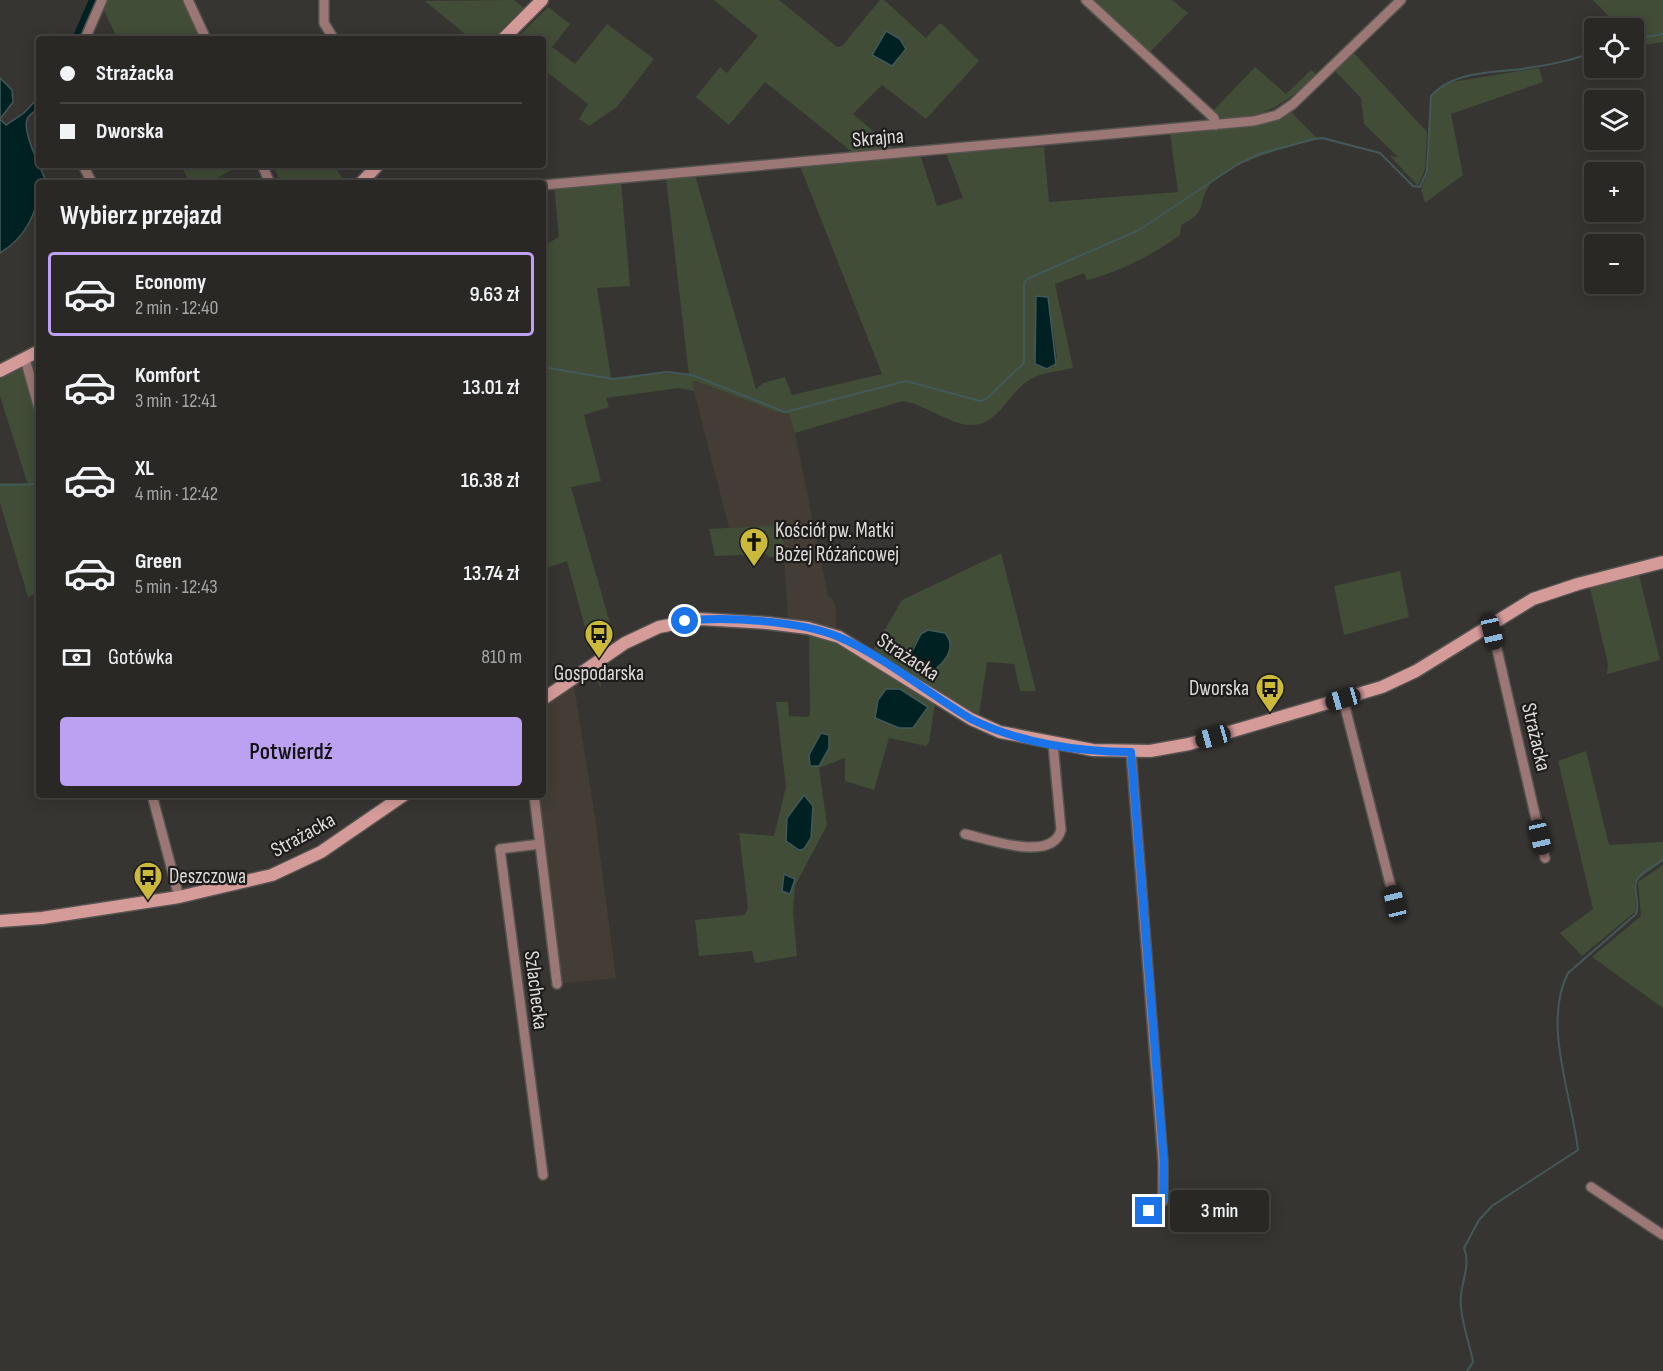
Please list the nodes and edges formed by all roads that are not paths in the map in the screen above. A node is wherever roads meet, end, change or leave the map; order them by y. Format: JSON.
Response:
{"nodes":[{"id":1,"x":102,"y":0,"type":"edge"},
{"id":2,"x":188,"y":0,"type":"edge"},
{"id":3,"x":324,"y":0,"type":"edge"},
{"id":4,"x":542,"y":0,"type":"edge"},
{"id":5,"x":1086,"y":0,"type":"edge"},
{"id":6,"x":1400,"y":2,"type":"edge"},
{"id":7,"x":86,"y":36,"type":"edge"},
{"id":8,"x":205,"y":36,"type":"edge"},
{"id":9,"x":332,"y":36,"type":"edge"},
{"id":10,"x":506,"y":36,"type":"edge"},
{"id":11,"x":1216,"y":125,"type":"junction"},
{"id":12,"x":375,"y":168,"type":"edge"},
{"id":13,"x":364,"y":180,"type":"edge"},
{"id":14,"x":546,"y":185,"type":"edge"},
{"id":15,"x":36,"y":353,"type":"edge"},
{"id":16,"x":25,"y":359,"type":"junction"},
{"id":17,"x":0,"y":371,"type":"edge"},
{"id":18,"x":36,"y":398,"type":"edge"},
{"id":19,"x":1663,"y":562,"type":"edge"},
{"id":20,"x":1489,"y":625,"type":"junction"},
{"id":21,"x":546,"y":697,"type":"edge"},
{"id":22,"x":1343,"y":699,"type":"junction"},
{"id":23,"x":1053,"y":744,"type":"junction"},
{"id":24,"x":1131,"y":752,"type":"junction"},
{"id":25,"x":153,"y":798,"type":"edge"},
{"id":26,"x":400,"y":798,"type":"edge"},
{"id":27,"x":534,"y":798,"type":"edge"},
{"id":28,"x":964,"y":834,"type":"dead end"},
{"id":29,"x":540,"y":844,"type":"junction"},
{"id":30,"x":1545,"y":858,"type":"dead end"},
{"id":31,"x":179,"y":897,"type":"junction"},
{"id":32,"x":1395,"y":903,"type":"dead end"},
{"id":33,"x":0,"y":921,"type":"edge"},
{"id":34,"x":557,"y":984,"type":"dead end"},
{"id":35,"x":543,"y":1175,"type":"dead end"},
{"id":36,"x":1591,"y":1187,"type":"dead end"},
{"id":37,"x":1149,"y":1211,"type":"dead end"},
{"id":38,"x":1663,"y":1235,"type":"edge"}],
"edges":[{"from":1,"to":7,"type":"street"},
{"from":2,"to":8,"type":"street"},
{"from":3,"to":9,"type":"street"},
{"from":4,"to":10,"type":"street"},
{"from":5,"to":11,"type":"street"},
{"from":6,"to":11,"type":"street","name":"Skrajna"},
{"from":11,"to":14,"type":"street","name":"Skrajna"},
{"from":12,"to":13,"type":"street"},
{"from":15,"to":16,"type":"street"},
{"from":16,"to":17,"type":"street"},
{"from":16,"to":18,"type":"street"},
{"from":19,"to":20,"type":"street","name":"Strażacka"},
{"from":20,"to":22,"type":"street","name":"Strażacka"},
{"from":20,"to":30,"type":"street","name":"Strażacka"},
{"from":21,"to":23,"type":"street","name":"Strażacka"},
{"from":22,"to":24,"type":"street","name":"Strażacka"},
{"from":22,"to":32,"type":"street"},
{"from":23,"to":24,"type":"street","name":"Strażacka"},
{"from":23,"to":28,"type":"street"},
{"from":24,"to":37,"type":"street"},
{"from":25,"to":31,"type":"street"},
{"from":26,"to":31,"type":"street","name":"Strażacka"},
{"from":27,"to":29,"type":"street"},
{"from":29,"to":34,"type":"street"},
{"from":29,"to":35,"type":"street","name":"Szlachecka"},
{"from":31,"to":33,"type":"street","name":"Strażacka"},
{"from":36,"to":38,"type":"street"}]}
